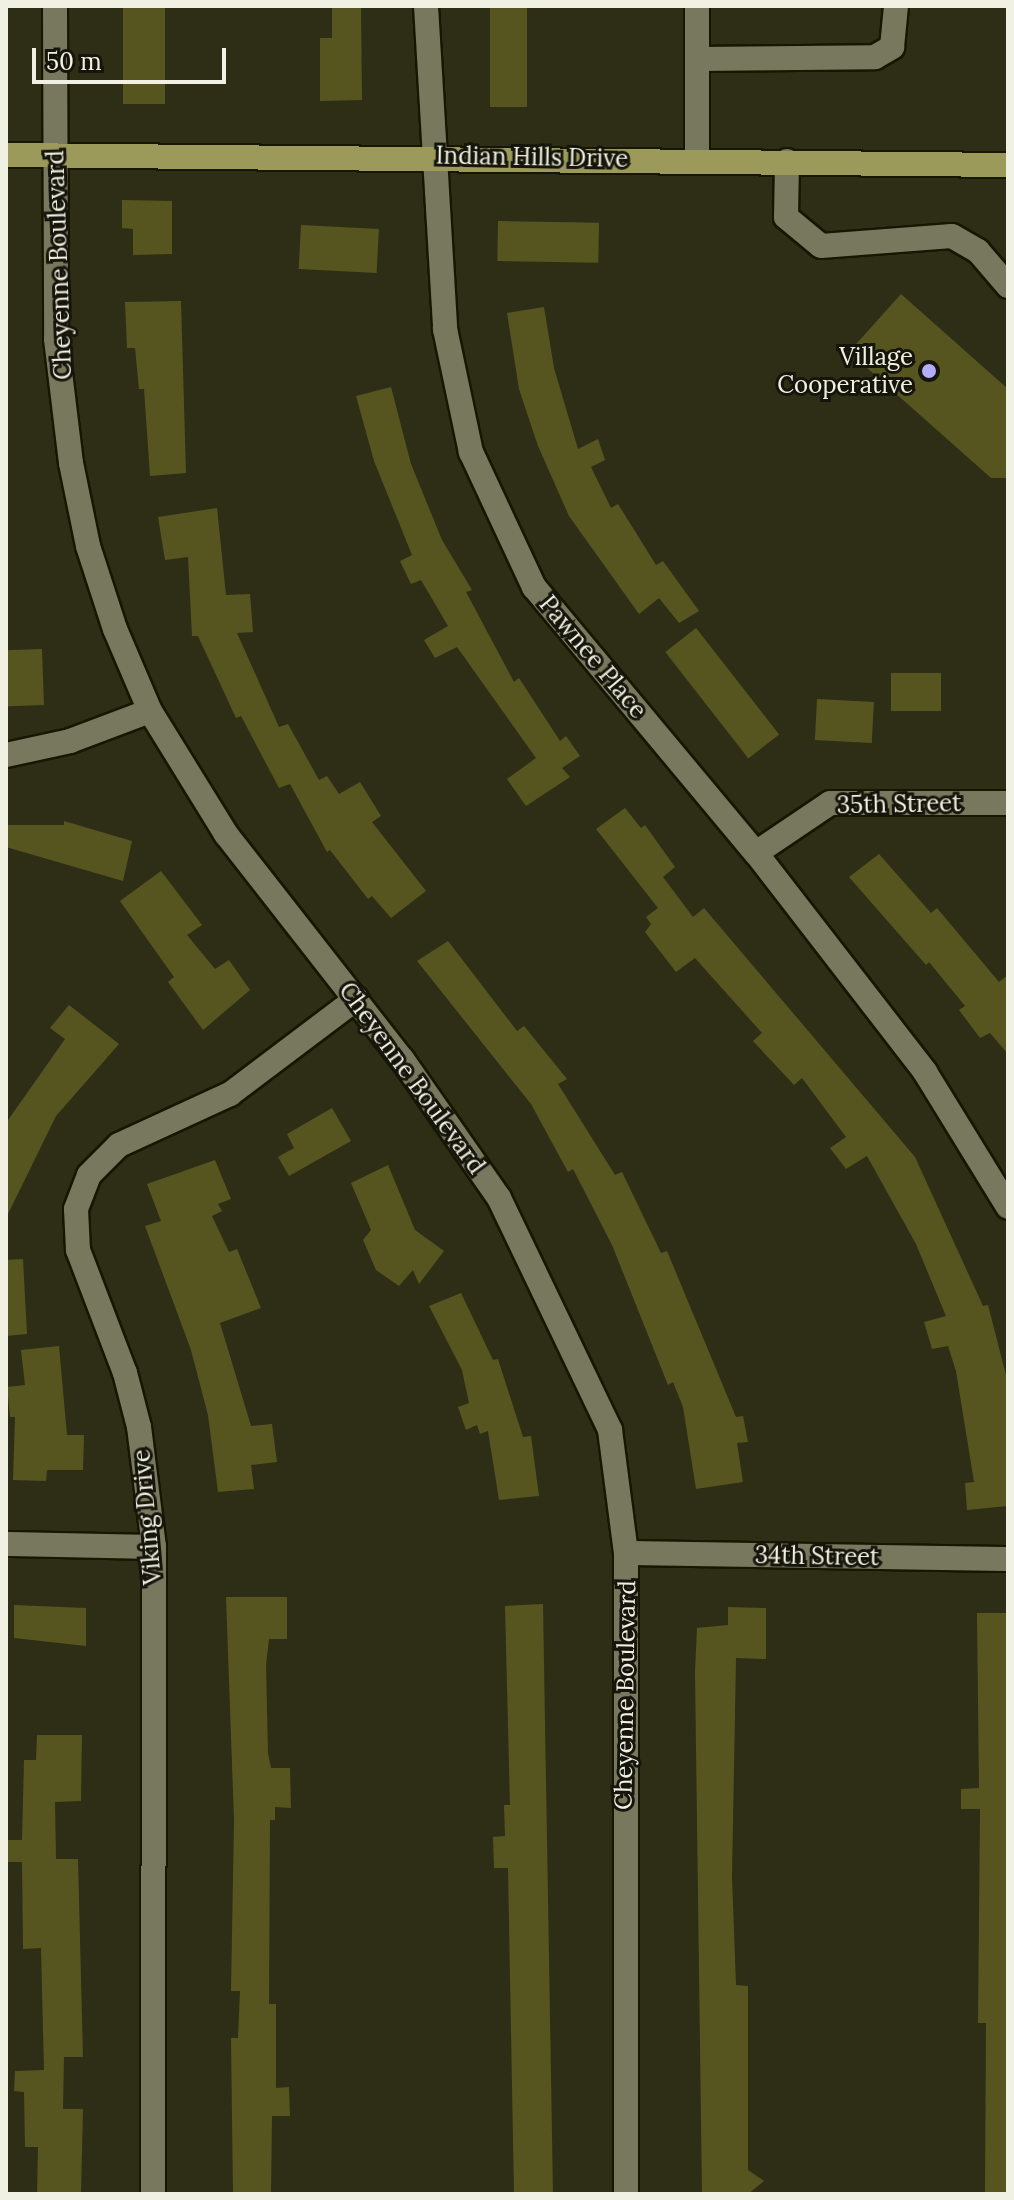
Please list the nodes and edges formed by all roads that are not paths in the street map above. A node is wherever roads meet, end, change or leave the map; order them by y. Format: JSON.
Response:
{"nodes":[{"id":1,"x":55,"y":6,"type":"edge"},
{"id":2,"x":426,"y":6,"type":"edge"},
{"id":3,"x":697,"y":6,"type":"edge"},
{"id":4,"x":896,"y":6,"type":"edge"},
{"id":5,"x":697,"y":59,"type":"junction"},
{"id":6,"x":6,"y":155,"type":"edge"},
{"id":7,"x":55,"y":155,"type":"junction"},
{"id":8,"x":431,"y":156,"type":"junction"},
{"id":9,"x":697,"y":160,"type":"junction"},
{"id":10,"x":787,"y":161,"type":"junction"},
{"id":11,"x":1008,"y":165,"type":"edge"},
{"id":12,"x":1008,"y":286,"type":"edge"},
{"id":13,"x":150,"y":711,"type":"junction"},
{"id":14,"x":6,"y":755,"type":"edge"},
{"id":15,"x":1008,"y":803,"type":"edge"},
{"id":16,"x":756,"y":853,"type":"junction"},
{"id":17,"x":356,"y":999,"type":"junction"},
{"id":18,"x":1008,"y":1207,"type":"edge"},
{"id":19,"x":6,"y":1544,"type":"edge"},
{"id":20,"x":154,"y":1547,"type":"junction"},
{"id":21,"x":626,"y":1553,"type":"junction"},
{"id":22,"x":1008,"y":1559,"type":"edge"},
{"id":23,"x":153,"y":2194,"type":"edge"},
{"id":24,"x":626,"y":2194,"type":"edge"}],
"edges":[{"from":1,"to":7,"type":"street","name":"Cheyenne Boulevard"},
{"from":2,"to":8,"type":"street","name":"Pawnee Place"},
{"from":3,"to":5,"type":"street"},
{"from":4,"to":5,"type":"street"},
{"from":5,"to":9,"type":"street"},
{"from":6,"to":7,"type":"main road","name":"Indian Hills Drive"},
{"from":7,"to":8,"type":"main road","name":"Indian Hills Drive"},
{"from":7,"to":13,"type":"street","name":"Cheyenne Boulevard"},
{"from":8,"to":9,"type":"main road","name":"Indian Hills Drive"},
{"from":8,"to":16,"type":"street","name":"Pawnee Place"},
{"from":9,"to":10,"type":"main road","name":"Indian Hills Drive"},
{"from":10,"to":11,"type":"main road","name":"Indian Hills Drive"},
{"from":10,"to":12,"type":"street"},
{"from":13,"to":14,"type":"street"},
{"from":13,"to":17,"type":"street","name":"Cheyenne Boulevard"},
{"from":15,"to":16,"type":"street","name":"35th Street"},
{"from":16,"to":18,"type":"street","name":"Pawnee Place"},
{"from":17,"to":20,"type":"street","name":"Viking Drive"},
{"from":17,"to":21,"type":"street","name":"Cheyenne Boulevard"},
{"from":19,"to":20,"type":"street"},
{"from":20,"to":23,"type":"street","name":"Viking Drive"},
{"from":21,"to":22,"type":"street","name":"34th Street"},
{"from":21,"to":24,"type":"street","name":"Cheyenne Boulevard"}]}
